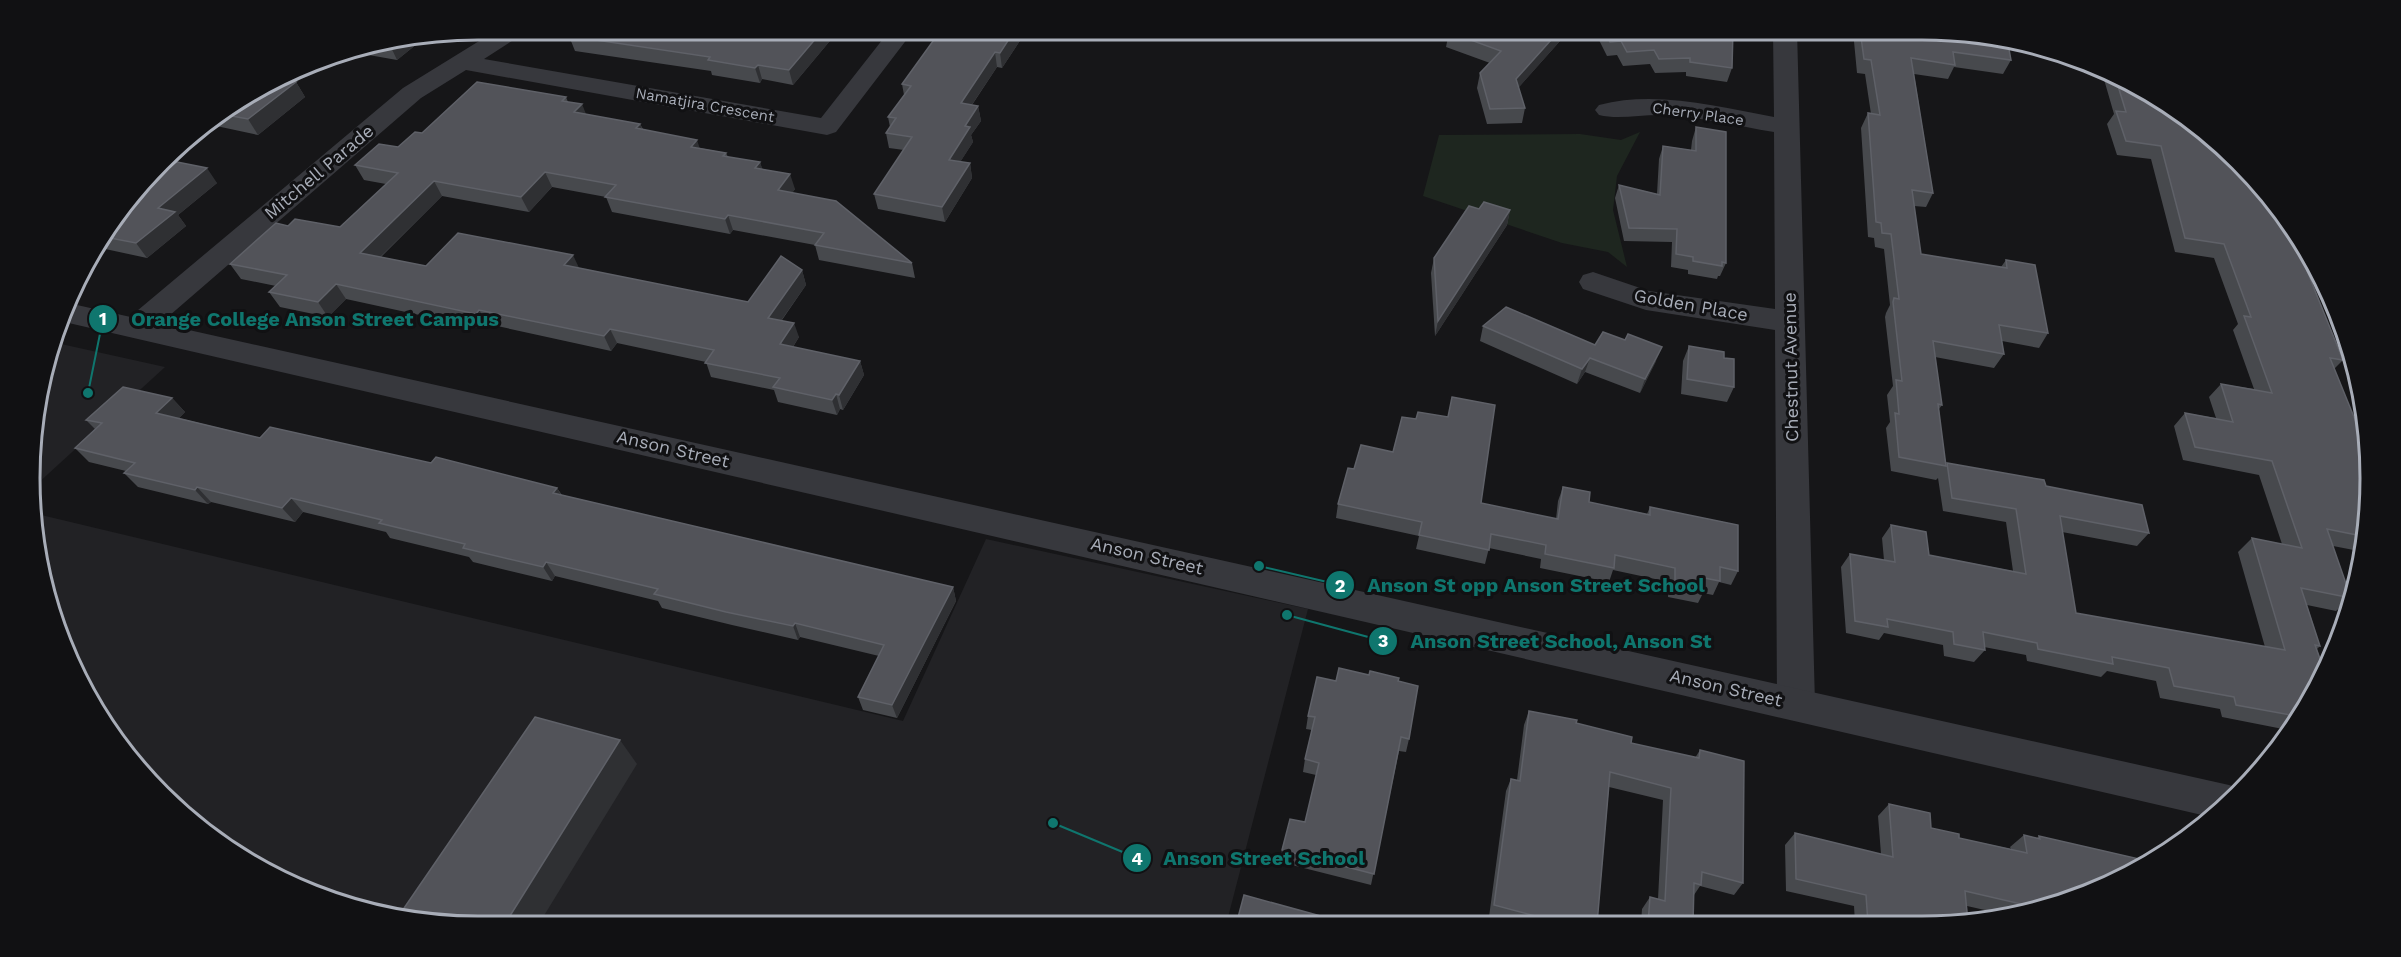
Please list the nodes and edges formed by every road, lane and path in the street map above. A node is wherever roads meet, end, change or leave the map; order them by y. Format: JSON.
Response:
{"nodes":[{"id":1,"x":497,"y":40,"type":"edge"},
{"id":2,"x":894,"y":40,"type":"edge"},
{"id":3,"x":1785,"y":40,"type":"edge"},
{"id":4,"x":462,"y":62,"type":"junction"},
{"id":5,"x":1608,"y":110,"type":"dead end"},
{"id":6,"x":1787,"y":127,"type":"junction"},
{"id":7,"x":1593,"y":282,"type":"dead end"},
{"id":8,"x":73,"y":314,"type":"edge"},
{"id":9,"x":1790,"y":322,"type":"junction"},
{"id":10,"x":136,"y":328,"type":"junction"},
{"id":11,"x":1796,"y":704,"type":"junction"},
{"id":12,"x":2219,"y":801,"type":"edge"}],
"edges":[{"from":1,"to":4,"type":"street","name":"Mitchell Parade"},
{"from":2,"to":4,"type":"street","name":"Namatjira Crescent"},
{"from":3,"to":6,"type":"street","name":"Chestnut Avenue"},
{"from":4,"to":10,"type":"street","name":"Mitchell Parade"},
{"from":5,"to":6,"type":"street","name":"Cherry Place"},
{"from":6,"to":9,"type":"street","name":"Chestnut Avenue"},
{"from":7,"to":9,"type":"street","name":"Golden Place"},
{"from":8,"to":10,"type":"street","name":"Anson Street"},
{"from":9,"to":11,"type":"street","name":"Chestnut Avenue"},
{"from":10,"to":11,"type":"street","name":"Anson Street"},
{"from":11,"to":12,"type":"street","name":"Anson Street"}]}
